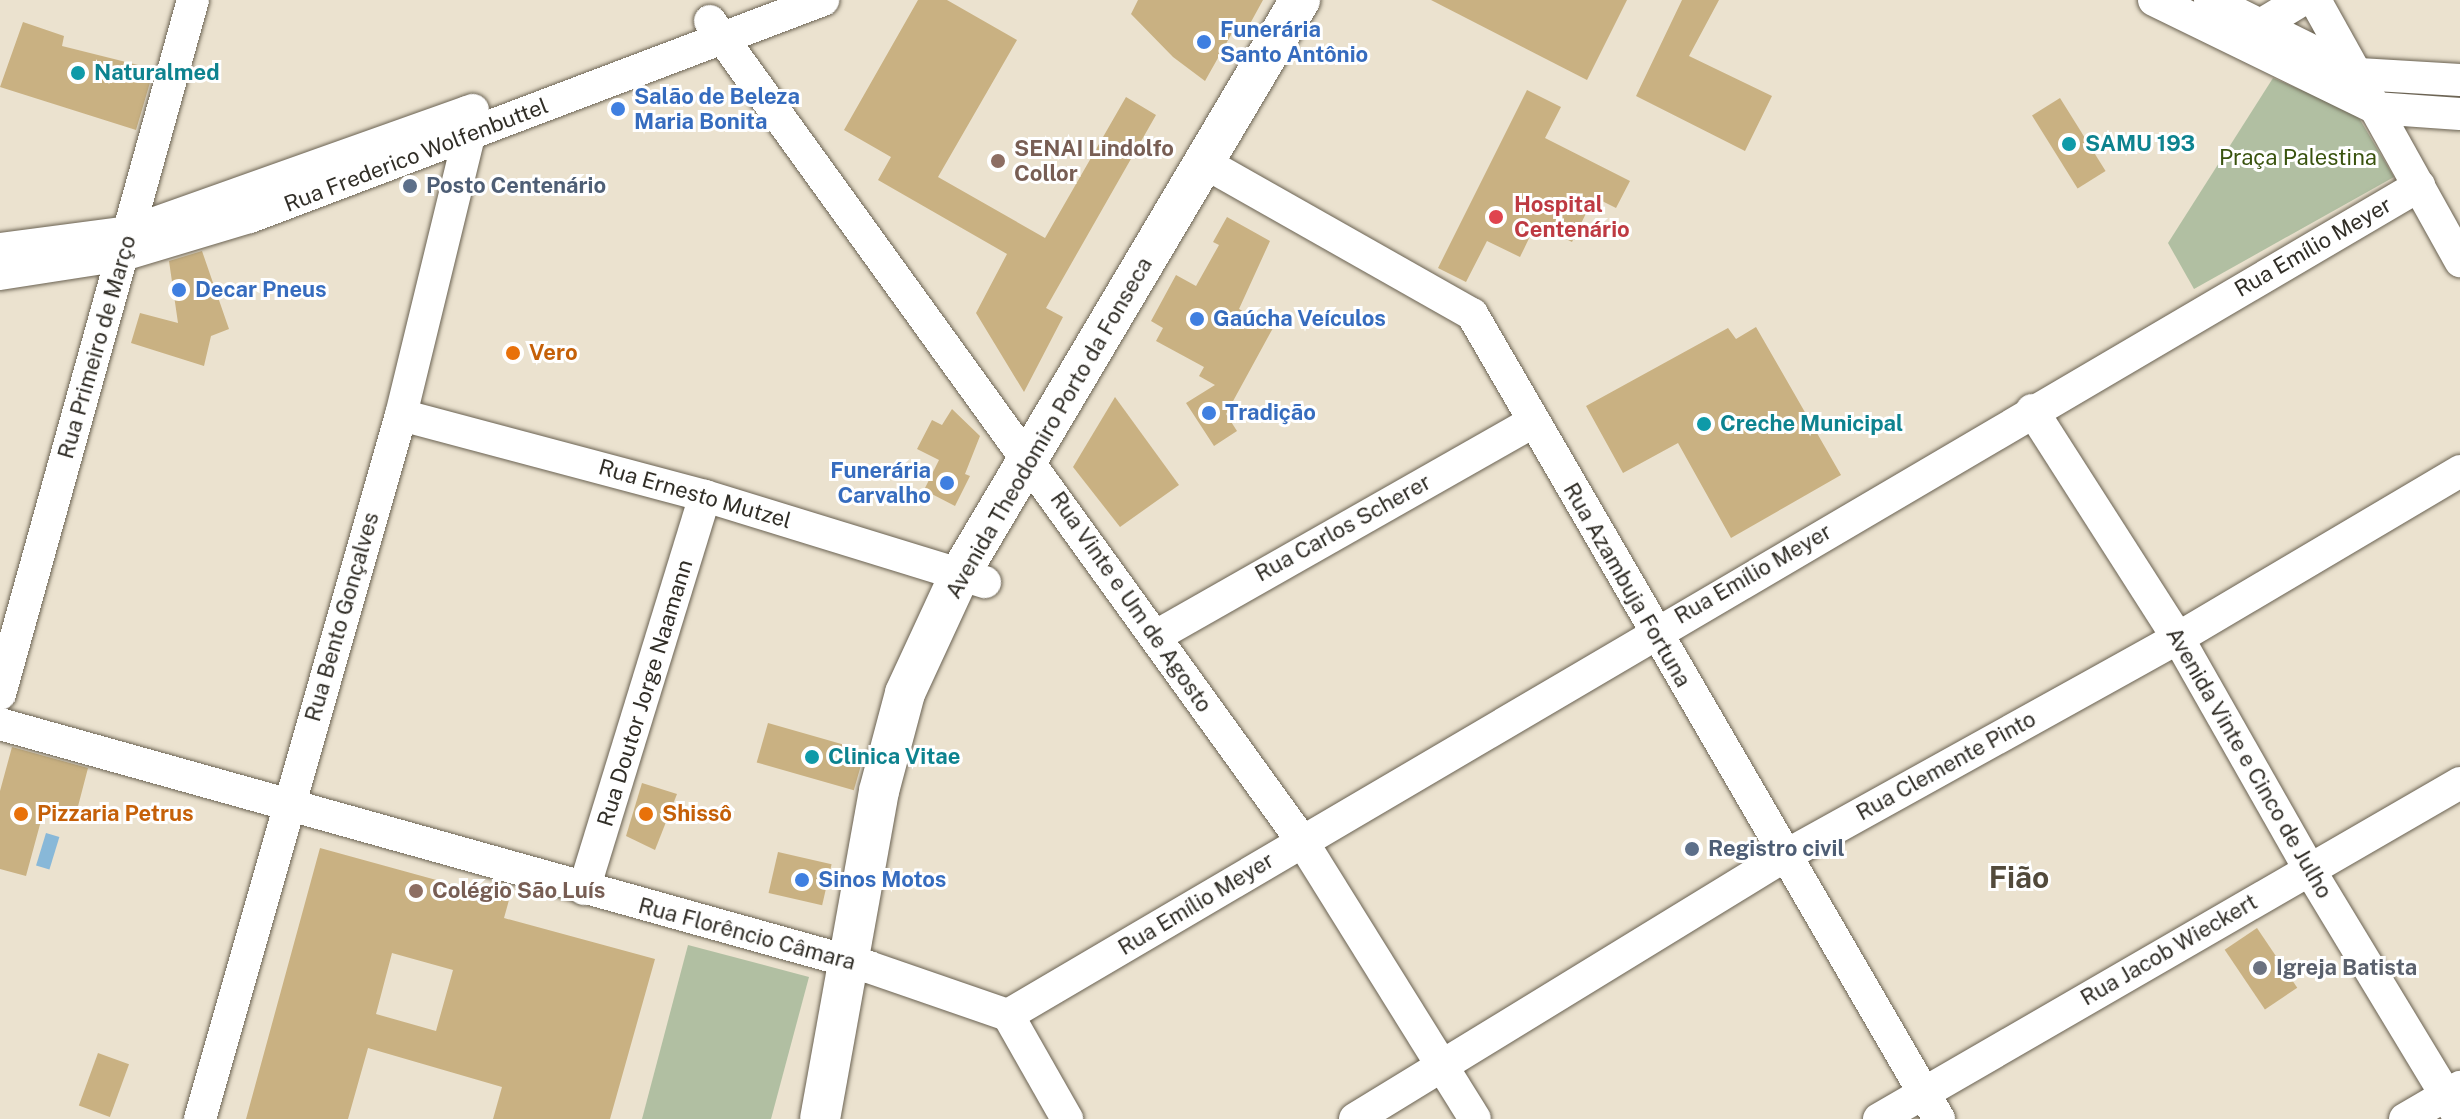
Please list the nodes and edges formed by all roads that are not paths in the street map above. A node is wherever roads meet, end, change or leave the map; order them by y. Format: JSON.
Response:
{"nodes":[{"id":1,"x":193,"y":0,"type":"edge"},
{"id":2,"x":764,"y":0,"type":"edge"},
{"id":3,"x":823,"y":0,"type":"edge"},
{"id":4,"x":1300,"y":0,"type":"edge"},
{"id":5,"x":1324,"y":0,"type":"edge"},
{"id":6,"x":2210,"y":0,"type":"edge"},
{"id":7,"x":2302,"y":0,"type":"edge"},
{"id":8,"x":2315,"y":0,"type":"edge"},
{"id":9,"x":2170,"y":3,"type":"edge"},
{"id":10,"x":2259,"y":26,"type":"junction"},
{"id":11,"x":717,"y":30,"type":"junction"},
{"id":12,"x":2359,"y":74,"type":"junction"},
{"id":13,"x":2460,"y":80,"type":"edge"},
{"id":14,"x":2375,"y":108,"type":"junction"},
{"id":15,"x":2460,"y":114,"type":"edge"},
{"id":16,"x":468,"y":124,"type":"junction"},
{"id":17,"x":1214,"y":168,"type":"junction"},
{"id":18,"x":2419,"y":186,"type":"junction"},
{"id":19,"x":126,"y":244,"type":"junction"},
{"id":20,"x":0,"y":249,"type":"edge"},
{"id":21,"x":2460,"y":261,"type":"edge"},
{"id":22,"x":0,"y":274,"type":"edge"},
{"id":23,"x":2032,"y":410,"type":"junction"},
{"id":24,"x":401,"y":415,"type":"junction"},
{"id":25,"x":1533,"y":422,"type":"junction"},
{"id":26,"x":1037,"y":469,"type":"junction"},
{"id":27,"x":2460,"y":471,"type":"edge"},
{"id":28,"x":705,"y":496,"type":"junction"},
{"id":29,"x":973,"y":577,"type":"junction"},
{"id":30,"x":1656,"y":631,"type":"junction"},
{"id":31,"x":1156,"y":636,"type":"junction"},
{"id":32,"x":2178,"y":638,"type":"junction"},
{"id":33,"x":0,"y":694,"type":"edge"},
{"id":34,"x":0,"y":724,"type":"edge"},
{"id":35,"x":2460,"y":783,"type":"edge"},
{"id":36,"x":286,"y":806,"type":"junction"},
{"id":37,"x":1302,"y":841,"type":"junction"},
{"id":38,"x":1783,"y":857,"type":"junction"},
{"id":39,"x":2309,"y":869,"type":"junction"},
{"id":40,"x":584,"y":889,"type":"junction"},
{"id":41,"x":859,"y":965,"type":"junction"},
{"id":42,"x":1008,"y":1015,"type":"junction"},
{"id":43,"x":1443,"y":1068,"type":"junction"},
{"id":44,"x":2455,"y":1100,"type":"edge"},
{"id":45,"x":1931,"y":1106,"type":"edge"},
{"id":46,"x":200,"y":1119,"type":"edge"},
{"id":47,"x":820,"y":1119,"type":"edge"},
{"id":48,"x":844,"y":1119,"type":"edge"},
{"id":49,"x":1067,"y":1119,"type":"edge"},
{"id":50,"x":1355,"y":1119,"type":"edge"},
{"id":51,"x":1475,"y":1119,"type":"edge"},
{"id":52,"x":1879,"y":1119,"type":"edge"},
{"id":53,"x":2405,"y":1119,"type":"edge"}],
"edges":[{"from":1,"to":19,"type":"street","name":"Rua Primeiro de Março"},
{"from":2,"to":11,"type":"street","name":"Rua Frederico Wolfenbuttel"},
{"from":3,"to":11,"type":"street","name":"Rua Frederico Wolfenbuttel"},
{"from":4,"to":17,"type":"main road","name":"Avenida Theodomiro Porto da Fonseca"},
{"from":5,"to":17,"type":"main road","name":"Avenida Theodomiro Porto da Fonseca"},
{"from":6,"to":10,"type":"street"},
{"from":7,"to":10,"type":"street"},
{"from":8,"to":12,"type":"street"},
{"from":9,"to":14,"type":"street"},
{"from":10,"to":12,"type":"street"},
{"from":11,"to":16,"type":"street","name":"Rua Frederico Wolfenbuttel"},
{"from":11,"to":26,"type":"street","name":"Rua Vinte e Um de Agosto"},
{"from":12,"to":13,"type":"street"},
{"from":12,"to":14,"type":"street"},
{"from":14,"to":15,"type":"street"},
{"from":14,"to":18,"type":"street"},
{"from":16,"to":19,"type":"street","name":"Rua Frederico Wolfenbuttel"},
{"from":16,"to":24,"type":"street","name":"Rua Bento Gonçalves"},
{"from":17,"to":25,"type":"street","name":"Rua Azambuja Fortuna"},
{"from":17,"to":26,"type":"main road","name":"Avenida Theodomiro Porto da Fonseca"},
{"from":18,"to":21,"type":"street"},
{"from":18,"to":23,"type":"street","name":"Rua Emílio Meyer"},
{"from":19,"to":20,"type":"street","name":"Rua Frederico Wolfenbuttel"},
{"from":19,"to":22,"type":"street","name":"Rua Frederico Wolfenbuttel"},
{"from":19,"to":33,"type":"street","name":"Rua Primeiro de Março"},
{"from":23,"to":30,"type":"street","name":"Rua Emílio Meyer"},
{"from":23,"to":32,"type":"street","name":"Avenida Vinte e Cinco de Julho"},
{"from":24,"to":28,"type":"street","name":"Rua Ernesto Mutzel"},
{"from":24,"to":36,"type":"street","name":"Rua Bento Gonçalves"},
{"from":25,"to":30,"type":"street","name":"Rua Azambuja Fortuna"},
{"from":25,"to":31,"type":"street","name":"Rua Carlos Scherer"},
{"from":26,"to":29,"type":"main road","name":"Avenida Theodomiro Porto da Fonseca"},
{"from":26,"to":31,"type":"street","name":"Rua Vinte e Um de Agosto"},
{"from":27,"to":32,"type":"street","name":"Rua Clemente Pinto"},
{"from":28,"to":29,"type":"street","name":"Rua Ernesto Mutzel"},
{"from":28,"to":40,"type":"street","name":"Rua Doutor Jorge Naamann"},
{"from":29,"to":41,"type":"main road","name":"Avenida Theodomiro Porto da Fonseca"},
{"from":30,"to":37,"type":"street","name":"Rua Emílio Meyer"},
{"from":30,"to":38,"type":"street","name":"Rua Azambuja Fortuna"},
{"from":31,"to":37,"type":"street","name":"Rua Vinte e Um de Agosto"},
{"from":32,"to":38,"type":"street","name":"Rua Clemente Pinto"},
{"from":32,"to":39,"type":"street","name":"Avenida Vinte e Cinco de Julho"},
{"from":34,"to":36,"type":"street","name":"Rua Florêncio Câmara"},
{"from":35,"to":39,"type":"street","name":"Rua Jacob Wieckert"},
{"from":36,"to":40,"type":"street","name":"Rua Florêncio Câmara"},
{"from":36,"to":46,"type":"street","name":"Rua Bento Gonçalves"},
{"from":37,"to":42,"type":"street","name":"Rua Emílio Meyer"},
{"from":37,"to":43,"type":"street","name":"Rua Vinte e Um de Agosto"},
{"from":38,"to":43,"type":"street","name":"Rua Clemente Pinto"},
{"from":38,"to":45,"type":"street","name":"Rua Azambuja Fortuna"},
{"from":39,"to":44,"type":"street","name":"Avenida Vinte e Cinco de Julho"},
{"from":39,"to":45,"type":"street","name":"Rua Jacob Wieckert"},
{"from":40,"to":41,"type":"street","name":"Rua Florêncio Câmara"},
{"from":41,"to":42,"type":"street","name":"Rua Florêncio Câmara"},
{"from":41,"to":47,"type":"main road","name":"Avenida Theodomiro Porto da Fonseca"},
{"from":41,"to":48,"type":"main road","name":"Avenida Theodomiro Porto da Fonseca"},
{"from":42,"to":49,"type":"street"},
{"from":43,"to":50,"type":"street","name":"Rua Clemente Pinto"},
{"from":43,"to":51,"type":"street","name":"Rua Vinte e Um de Agosto"},
{"from":44,"to":53,"type":"street"},
{"from":45,"to":52,"type":"street","name":"Rua Jacob Wieckert"}]}
